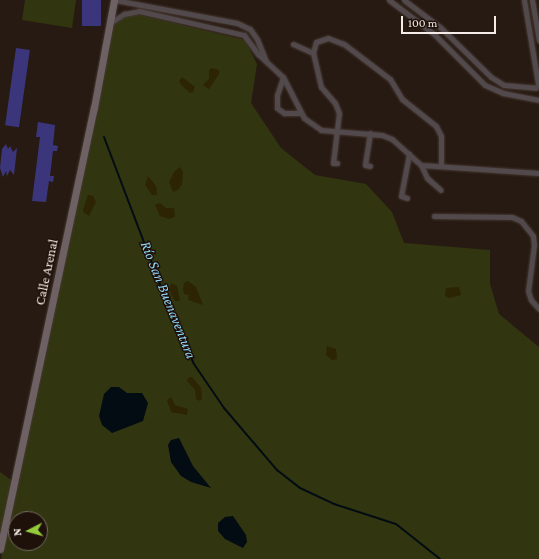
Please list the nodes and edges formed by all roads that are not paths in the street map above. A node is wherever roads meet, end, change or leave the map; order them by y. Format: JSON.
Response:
{"nodes":[{"id":1,"x":114,"y":0,"type":"edge"},
{"id":2,"x":389,"y":0,"type":"edge"},
{"id":3,"x":404,"y":0,"type":"edge"},
{"id":4,"x":524,"y":0,"type":"edge"},
{"id":5,"x":532,"y":0,"type":"edge"},
{"id":6,"x":110,"y":23,"type":"junction"},
{"id":7,"x":539,"y":40,"type":"edge"},
{"id":8,"x":293,"y":44,"type":"dead end"},
{"id":9,"x":313,"y":53,"type":"junction"},
{"id":10,"x":266,"y":62,"type":"junction"},
{"id":11,"x":283,"y":77,"type":"junction"},
{"id":12,"x":538,"y":85,"type":"edge"},
{"id":13,"x":538,"y":100,"type":"edge"},
{"id":14,"x":300,"y":112,"type":"junction"},
{"id":15,"x":338,"y":132,"type":"junction"},
{"id":16,"x":370,"y":133,"type":"junction"},
{"id":17,"x":409,"y":154,"type":"junction"},
{"id":18,"x":337,"y":163,"type":"dead end"},
{"id":19,"x":422,"y":165,"type":"junction"},
{"id":20,"x":370,"y":166,"type":"dead end"},
{"id":21,"x":440,"y":166,"type":"junction"},
{"id":22,"x":539,"y":173,"type":"edge"},
{"id":23,"x":441,"y":190,"type":"dead end"},
{"id":24,"x":407,"y":198,"type":"dead end"},
{"id":25,"x":434,"y":216,"type":"dead end"},
{"id":26,"x":539,"y":310,"type":"edge"},
{"id":27,"x":0,"y":549,"type":"edge"}],
"edges":[{"from":1,"to":6,"type":"street","name":"Calle Arenal"},
{"from":1,"to":10,"type":"street"},
{"from":2,"to":13,"type":"street"},
{"from":3,"to":12,"type":"street"},
{"from":4,"to":12,"type":"street"},
{"from":5,"to":7,"type":"street"},
{"from":6,"to":10,"type":"street"},
{"from":6,"to":27,"type":"street","name":"Calle Arenal"},
{"from":8,"to":9,"type":"street"},
{"from":9,"to":15,"type":"street"},
{"from":9,"to":21,"type":"street"},
{"from":10,"to":11,"type":"street"},
{"from":11,"to":14,"type":"street"},
{"from":11,"to":14,"type":"street"},
{"from":12,"to":13,"type":"street"},
{"from":14,"to":15,"type":"street"},
{"from":15,"to":16,"type":"street"},
{"from":15,"to":18,"type":"street"},
{"from":16,"to":17,"type":"street"},
{"from":16,"to":20,"type":"street"},
{"from":17,"to":19,"type":"street"},
{"from":17,"to":24,"type":"street"},
{"from":19,"to":21,"type":"street"},
{"from":19,"to":23,"type":"street"},
{"from":21,"to":22,"type":"street"},
{"from":25,"to":26,"type":"street"}]}
